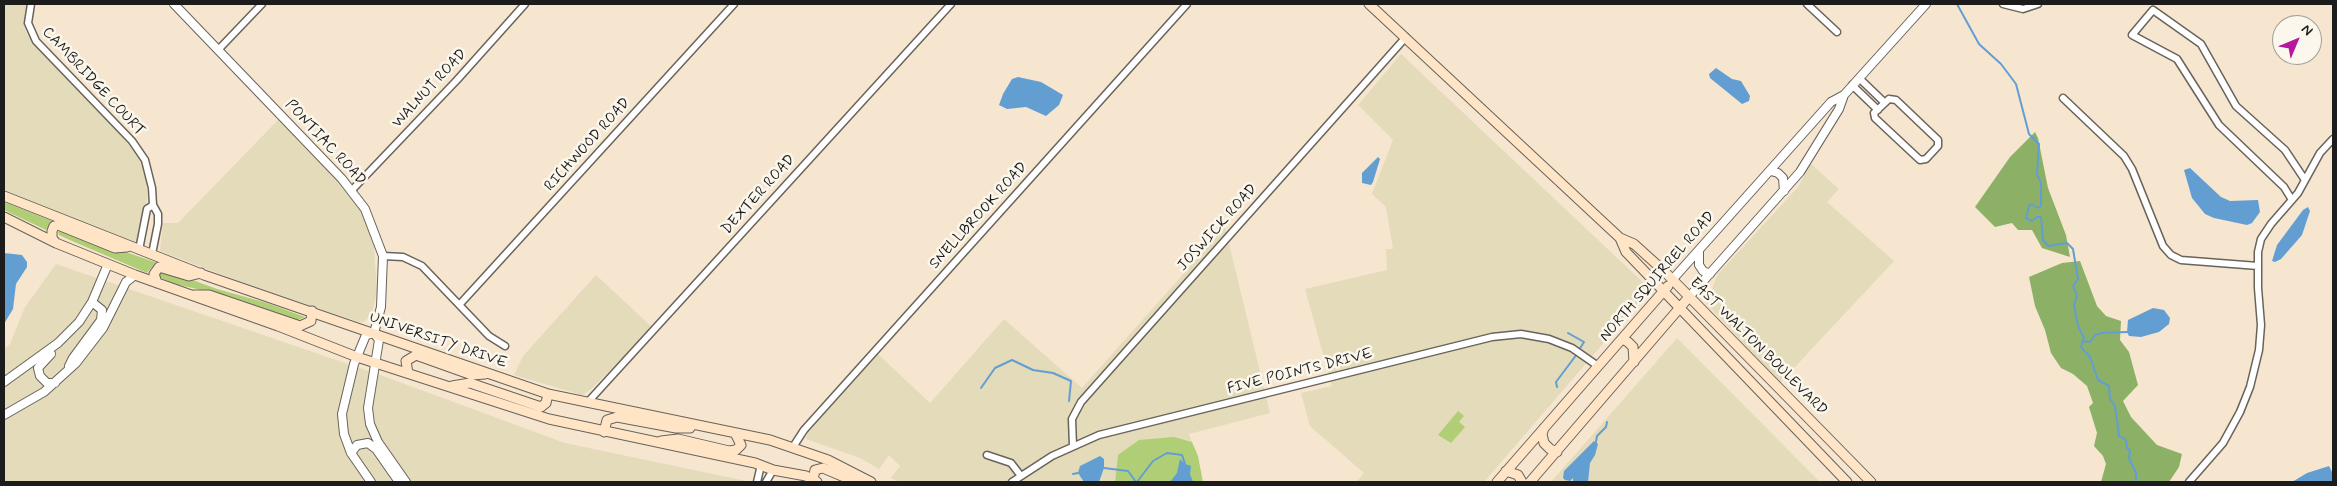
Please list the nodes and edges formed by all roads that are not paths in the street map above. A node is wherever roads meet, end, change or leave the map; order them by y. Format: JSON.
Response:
{"nodes":[{"id":1,"x":31,"y":4,"type":"edge"},
{"id":2,"x":174,"y":4,"type":"edge"},
{"id":3,"x":262,"y":4,"type":"edge"},
{"id":4,"x":525,"y":4,"type":"edge"},
{"id":5,"x":734,"y":4,"type":"edge"},
{"id":6,"x":951,"y":4,"type":"edge"},
{"id":7,"x":1187,"y":4,"type":"edge"},
{"id":8,"x":1369,"y":4,"type":"edge"},
{"id":9,"x":1807,"y":4,"type":"edge"},
{"id":10,"x":1926,"y":4,"type":"edge"},
{"id":11,"x":2003,"y":4,"type":"edge"},
{"id":12,"x":2038,"y":4,"type":"edge"},
{"id":13,"x":1837,"y":32,"type":"dead end"},
{"id":14,"x":1406,"y":37,"type":"junction"},
{"id":15,"x":218,"y":49,"type":"junction"},
{"id":16,"x":1858,"y":78,"type":"junction"},
{"id":17,"x":1852,"y":85,"type":"junction"},
{"id":18,"x":1844,"y":95,"type":"junction"},
{"id":19,"x":2064,"y":98,"type":"dead end"},
{"id":20,"x":1885,"y":102,"type":"junction"},
{"id":21,"x":1878,"y":110,"type":"junction"},
{"id":22,"x":1818,"y":118,"type":"junction"},
{"id":23,"x":1827,"y":129,"type":"junction"},
{"id":24,"x":2333,"y":139,"type":"edge"},
{"id":25,"x":1771,"y":171,"type":"junction"},
{"id":26,"x":2305,"y":180,"type":"junction"},
{"id":27,"x":352,"y":190,"type":"junction"},
{"id":28,"x":1784,"y":191,"type":"junction"},
{"id":29,"x":4,"y":196,"type":"edge"},
{"id":30,"x":2292,"y":200,"type":"junction"},
{"id":31,"x":153,"y":206,"type":"junction"},
{"id":32,"x":4,"y":217,"type":"edge"},
{"id":33,"x":1620,"y":238,"type":"junction"},
{"id":34,"x":56,"y":243,"type":"junction"},
{"id":35,"x":136,"y":248,"type":"junction"},
{"id":36,"x":1699,"y":250,"type":"junction"},
{"id":37,"x":152,"y":254,"type":"junction"},
{"id":38,"x":382,"y":256,"type":"junction"},
{"id":39,"x":108,"y":264,"type":"junction"},
{"id":40,"x":2258,"y":266,"type":"junction"},
{"id":41,"x":201,"y":273,"type":"junction"},
{"id":42,"x":1710,"y":274,"type":"junction"},
{"id":43,"x":135,"y":275,"type":"junction"},
{"id":44,"x":1672,"y":280,"type":"junction"},
{"id":45,"x":157,"y":283,"type":"junction"},
{"id":46,"x":1664,"y":290,"type":"junction"},
{"id":47,"x":189,"y":295,"type":"junction"},
{"id":48,"x":1690,"y":297,"type":"junction"},
{"id":49,"x":92,"y":302,"type":"junction"},
{"id":50,"x":460,"y":304,"type":"junction"},
{"id":51,"x":1681,"y":308,"type":"junction"},
{"id":52,"x":312,"y":311,"type":"junction"},
{"id":53,"x":79,"y":322,"type":"junction"},
{"id":54,"x":374,"y":333,"type":"junction"},
{"id":55,"x":1622,"y":339,"type":"junction"},
{"id":56,"x":505,"y":346,"type":"dead end"},
{"id":57,"x":357,"y":357,"type":"junction"},
{"id":58,"x":375,"y":363,"type":"junction"},
{"id":59,"x":1634,"y":363,"type":"junction"},
{"id":60,"x":1598,"y":366,"type":"junction"},
{"id":61,"x":66,"y":372,"type":"junction"},
{"id":62,"x":408,"y":373,"type":"junction"},
{"id":63,"x":490,"y":374,"type":"junction"},
{"id":64,"x":4,"y":382,"type":"edge"},
{"id":65,"x":55,"y":383,"type":"junction"},
{"id":66,"x":449,"y":386,"type":"junction"},
{"id":67,"x":548,"y":394,"type":"junction"},
{"id":68,"x":587,"y":403,"type":"junction"},
{"id":69,"x":4,"y":415,"type":"edge"},
{"id":70,"x":1815,"y":425,"type":"junction"},
{"id":71,"x":708,"y":428,"type":"junction"},
{"id":72,"x":1544,"y":428,"type":"junction"},
{"id":73,"x":604,"y":432,"type":"junction"},
{"id":74,"x":735,"y":433,"type":"junction"},
{"id":75,"x":1800,"y":433,"type":"junction"},
{"id":76,"x":653,"y":442,"type":"junction"},
{"id":77,"x":1073,"y":446,"type":"junction"},
{"id":78,"x":793,"y":448,"type":"junction"},
{"id":79,"x":1557,"y":452,"type":"junction"},
{"id":80,"x":352,"y":453,"type":"junction"},
{"id":81,"x":988,"y":455,"type":"dead end"},
{"id":82,"x":761,"y":465,"type":"junction"},
{"id":83,"x":773,"y":470,"type":"junction"},
{"id":84,"x":1506,"y":471,"type":"junction"},
{"id":85,"x":1021,"y":476,"type":"junction"},
{"id":86,"x":815,"y":481,"type":"edge"},
{"id":87,"x":371,"y":482,"type":"edge"},
{"id":88,"x":399,"y":482,"type":"edge"},
{"id":89,"x":406,"y":482,"type":"edge"},
{"id":90,"x":757,"y":482,"type":"edge"},
{"id":91,"x":766,"y":482,"type":"edge"},
{"id":92,"x":856,"y":482,"type":"edge"},
{"id":93,"x":871,"y":482,"type":"edge"},
{"id":94,"x":1012,"y":482,"type":"edge"},
{"id":95,"x":1497,"y":482,"type":"edge"},
{"id":96,"x":1522,"y":482,"type":"edge"},
{"id":97,"x":1530,"y":482,"type":"edge"},
{"id":98,"x":1847,"y":482,"type":"edge"},
{"id":99,"x":1871,"y":482,"type":"edge"},
{"id":100,"x":2189,"y":482,"type":"edge"}],
"edges":[{"from":1,"to":31,"type":"street","name":"CAMBRIDGE COURT"},
{"from":2,"to":15,"type":"street","name":"PONTIAC ROAD"},
{"from":3,"to":15,"type":"street"},
{"from":4,"to":27,"type":"street","name":"WALNUT ROAD"},
{"from":5,"to":50,"type":"street","name":"RICHWOOD ROAD"},
{"from":6,"to":68,"type":"street","name":"DEXTER ROAD"},
{"from":7,"to":78,"type":"street","name":"SNELLBROOK ROAD"},
{"from":8,"to":14,"type":"main road","name":"EAST WALTON BOULEVARD"},
{"from":9,"to":13,"type":"street"},
{"from":10,"to":16,"type":"street","name":"NORTH SQUIRREL ROAD"},
{"from":11,"to":12,"type":"street"},
{"from":14,"to":33,"type":"main road","name":"EAST WALTON BOULEVARD"},
{"from":14,"to":77,"type":"street","name":"JOSWICK ROAD"},
{"from":15,"to":27,"type":"street","name":"PONTIAC ROAD"},
{"from":16,"to":17,"type":"street","name":"NORTH SQUIRREL ROAD"},
{"from":16,"to":20,"type":"street"},
{"from":17,"to":18,"type":"street","name":"NORTH SQUIRREL ROAD"},
{"from":17,"to":21,"type":"street"},
{"from":18,"to":22,"type":"street","name":"NORTH SQUIRREL ROAD"},
{"from":18,"to":23,"type":"street","name":"NORTH SQUIRREL ROAD"},
{"from":19,"to":40,"type":"street"},
{"from":20,"to":21,"type":"street"},
{"from":20,"to":21,"type":"street"},
{"from":22,"to":23,"type":"street"},
{"from":22,"to":25,"type":"street","name":"NORTH SQUIRREL ROAD"},
{"from":23,"to":28,"type":"street","name":"NORTH SQUIRREL ROAD"},
{"from":24,"to":26,"type":"street"},
{"from":25,"to":28,"type":"street"},
{"from":25,"to":36,"type":"street","name":"NORTH SQUIRREL ROAD"},
{"from":26,"to":30,"type":"street"},
{"from":26,"to":30,"type":"street"},
{"from":27,"to":38,"type":"street","name":"PONTIAC ROAD"},
{"from":28,"to":42,"type":"street","name":"NORTH SQUIRREL ROAD"},
{"from":29,"to":35,"type":"main road","name":"UNIVERSITY DRIVE"},
{"from":30,"to":40,"type":"street"},
{"from":31,"to":35,"type":"street","name":"CAMBRIDGE COURT"},
{"from":31,"to":37,"type":"street","name":"CAMBRIDGE COURT"},
{"from":32,"to":34,"type":"main road"},
{"from":33,"to":44,"type":"main road","name":"EAST WALTON BOULEVARD"},
{"from":33,"to":46,"type":"main road","name":"EAST WALTON BOULEVARD"},
{"from":34,"to":35,"type":"main road"},
{"from":34,"to":39,"type":"main road"},
{"from":35,"to":37,"type":"main road","name":"UNIVERSITY DRIVE"},
{"from":36,"to":42,"type":"street"},
{"from":36,"to":44,"type":"street","name":"NORTH SQUIRREL ROAD"},
{"from":37,"to":41,"type":"main road","name":"UNIVERSITY DRIVE"},
{"from":38,"to":50,"type":"street"},
{"from":38,"to":54,"type":"street","name":"PONTIAC ROAD"},
{"from":39,"to":43,"type":"main road"},
{"from":39,"to":49,"type":"street"},
{"from":40,"to":100,"type":"street"},
{"from":41,"to":45,"type":"main road"},
{"from":41,"to":52,"type":"main road","name":"UNIVERSITY DRIVE"},
{"from":42,"to":48,"type":"street","name":"NORTH SQUIRREL ROAD"},
{"from":43,"to":45,"type":"main road"},
{"from":43,"to":61,"type":"street"},
{"from":44,"to":46,"type":"main road","name":"NORTH SQUIRREL ROAD"},
{"from":44,"to":48,"type":"main road","name":"EAST WALTON BOULEVARD"},
{"from":45,"to":47,"type":"main road"},
{"from":46,"to":51,"type":"main road","name":"EAST WALTON BOULEVARD"},
{"from":46,"to":55,"type":"main road","name":"NORTH SQUIRREL ROAD"},
{"from":47,"to":52,"type":"main road"},
{"from":47,"to":57,"type":"main road"},
{"from":48,"to":51,"type":"main road","name":"NORTH SQUIRREL ROAD"},
{"from":48,"to":70,"type":"main road","name":"EAST WALTON BOULEVARD"},
{"from":49,"to":53,"type":"street"},
{"from":49,"to":61,"type":"street"},
{"from":50,"to":56,"type":"street"},
{"from":51,"to":59,"type":"main road","name":"NORTH SQUIRREL ROAD"},
{"from":51,"to":75,"type":"main road","name":"EAST WALTON BOULEVARD"},
{"from":52,"to":54,"type":"main road","name":"UNIVERSITY DRIVE"},
{"from":53,"to":64,"type":"street"},
{"from":53,"to":65,"type":"street"},
{"from":54,"to":57,"type":"street"},
{"from":54,"to":58,"type":"street"},
{"from":54,"to":63,"type":"main road","name":"UNIVERSITY DRIVE"},
{"from":55,"to":59,"type":"main road"},
{"from":55,"to":60,"type":"main road","name":"NORTH SQUIRREL ROAD"},
{"from":57,"to":58,"type":"main road"},
{"from":57,"to":80,"type":"street"},
{"from":58,"to":62,"type":"main road"},
{"from":58,"to":89,"type":"street"},
{"from":59,"to":79,"type":"main road","name":"NORTH SQUIRREL ROAD"},
{"from":60,"to":72,"type":"main road","name":"NORTH SQUIRREL ROAD"},
{"from":60,"to":77,"type":"street","name":"FIVE POINTS DRIVE"},
{"from":61,"to":65,"type":"street"},
{"from":62,"to":63,"type":"main road"},
{"from":62,"to":66,"type":"main road"},
{"from":63,"to":67,"type":"main road","name":"UNIVERSITY DRIVE"},
{"from":65,"to":69,"type":"street"},
{"from":66,"to":67,"type":"main road"},
{"from":66,"to":73,"type":"main road"},
{"from":67,"to":68,"type":"main road","name":"UNIVERSITY DRIVE"},
{"from":68,"to":71,"type":"main road","name":"UNIVERSITY DRIVE"},
{"from":70,"to":75,"type":"main road"},
{"from":70,"to":99,"type":"main road","name":"EAST WALTON BOULEVARD"},
{"from":71,"to":73,"type":"main road"},
{"from":71,"to":74,"type":"main road","name":"UNIVERSITY DRIVE"},
{"from":72,"to":79,"type":"main road"},
{"from":72,"to":84,"type":"main road","name":"NORTH SQUIRREL ROAD"},
{"from":73,"to":76,"type":"main road"},
{"from":74,"to":76,"type":"main road"},
{"from":74,"to":78,"type":"main road","name":"UNIVERSITY DRIVE"},
{"from":75,"to":98,"type":"main road","name":"EAST WALTON BOULEVARD"},
{"from":76,"to":82,"type":"main road"},
{"from":77,"to":85,"type":"street","name":"FIVE POINTS DRIVE"},
{"from":78,"to":93,"type":"main road","name":"UNIVERSITY DRIVE"},
{"from":79,"to":97,"type":"main road","name":"NORTH SQUIRREL ROAD"},
{"from":80,"to":87,"type":"street"},
{"from":80,"to":88,"type":"street"},
{"from":81,"to":85,"type":"street"},
{"from":82,"to":83,"type":"main road"},
{"from":82,"to":90,"type":"street"},
{"from":83,"to":86,"type":"main road"},
{"from":83,"to":91,"type":"street"},
{"from":84,"to":95,"type":"main road","name":"NORTH SQUIRREL ROAD"},
{"from":84,"to":96,"type":"main road"},
{"from":85,"to":94,"type":"street","name":"FIVE POINTS DRIVE"},
{"from":86,"to":92,"type":"main road"}]}
